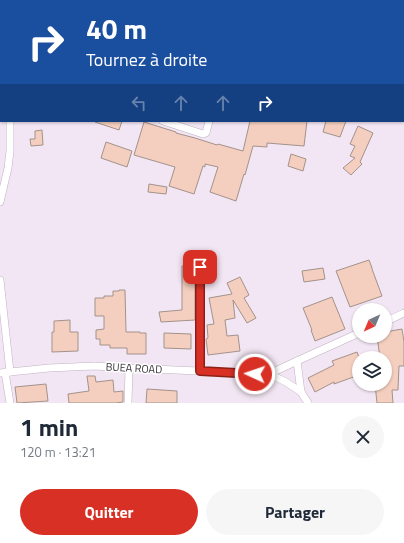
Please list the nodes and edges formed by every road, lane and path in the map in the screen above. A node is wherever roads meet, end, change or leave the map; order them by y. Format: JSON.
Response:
{"nodes":[{"id":1,"x":10,"y":122,"type":"edge"},
{"id":2,"x":166,"y":122,"type":"edge"},
{"id":3,"x":209,"y":122,"type":"edge"},
{"id":4,"x":0,"y":202,"type":"edge"},
{"id":5,"x":200,"y":267,"type":"dead end"},
{"id":6,"x":0,"y":280,"type":"edge"},
{"id":7,"x":404,"y":313,"type":"edge"},
{"id":8,"x":392,"y":319,"type":"edge"},
{"id":9,"x":352,"y":336,"type":"edge"},
{"id":10,"x":297,"y":361,"type":"junction"},
{"id":11,"x":129,"y":368,"type":"junction"},
{"id":12,"x":200,"y":371,"type":"junction"},
{"id":13,"x":5,"y":372,"type":"edge"},
{"id":14,"x":269,"y":374,"type":"junction"},
{"id":15,"x":302,"y":392,"type":"junction"},
{"id":16,"x":10,"y":403,"type":"edge"},
{"id":17,"x":128,"y":403,"type":"edge"},
{"id":18,"x":308,"y":403,"type":"edge"}],
"edges":[{"from":1,"to":4,"type":"street"},
{"from":2,"to":3,"type":"street"},
{"from":5,"to":12,"type":"street"},
{"from":6,"to":13,"type":"street"},
{"from":7,"to":8,"type":"street"},
{"from":9,"to":10,"type":"street"},
{"from":10,"to":14,"type":"street"},
{"from":10,"to":15,"type":"street"},
{"from":11,"to":12,"type":"street","name":"BUEA ROAD"},
{"from":11,"to":13,"type":"street","name":"BUEA ROAD"},
{"from":11,"to":17,"type":"street"},
{"from":12,"to":14,"type":"street","name":"BUEA ROAD"},
{"from":13,"to":16,"type":"street"},
{"from":14,"to":15,"type":"street"},
{"from":15,"to":18,"type":"street"}]}
